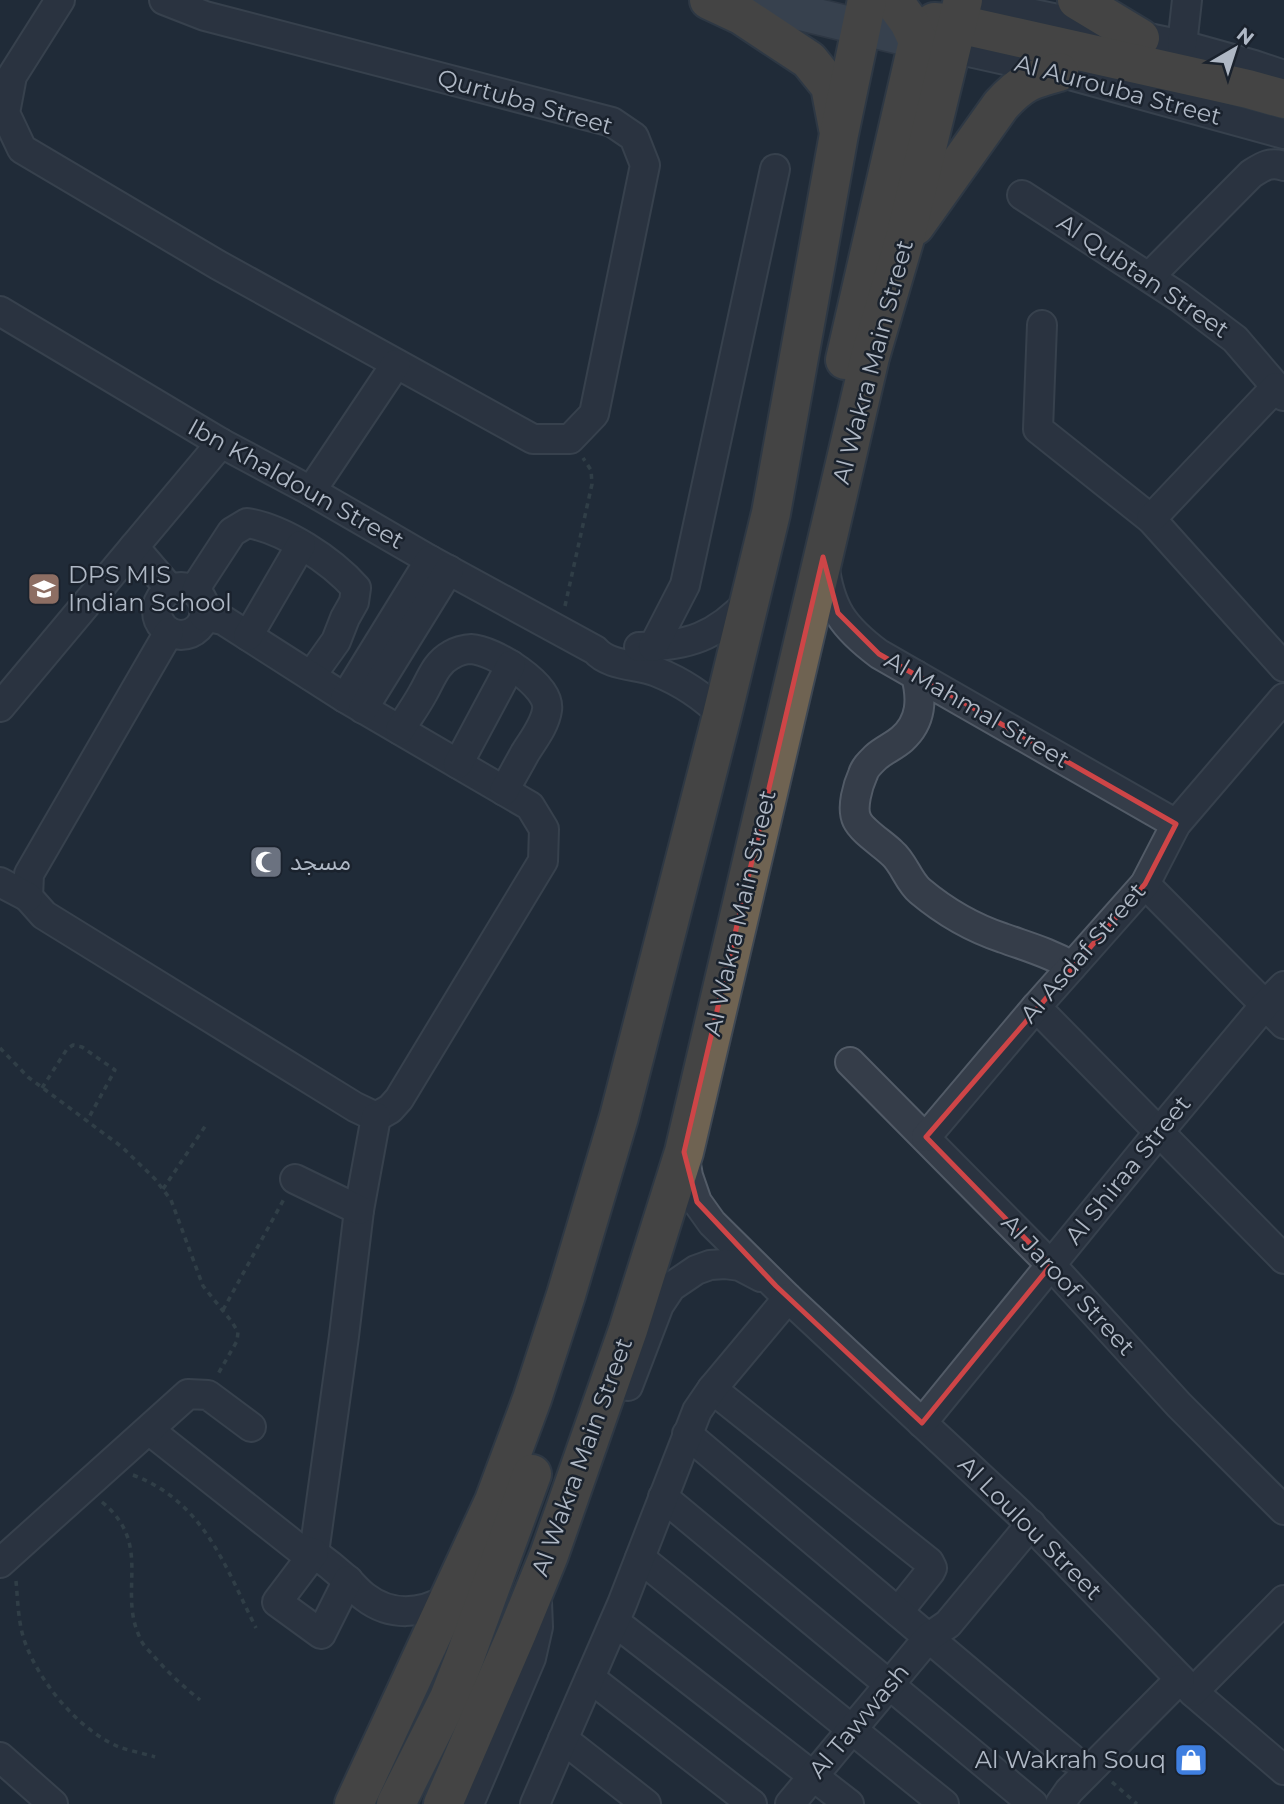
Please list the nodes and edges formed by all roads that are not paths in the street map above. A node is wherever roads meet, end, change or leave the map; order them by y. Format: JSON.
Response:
{"nodes":[{"id":1,"x":60,"y":0,"type":"edge"},
{"id":2,"x":164,"y":0,"type":"edge"},
{"id":3,"x":709,"y":0,"type":"edge"},
{"id":4,"x":748,"y":0,"type":"edge"},
{"id":5,"x":1187,"y":0,"type":"edge"},
{"id":6,"x":1081,"y":2,"type":"edge"},
{"id":7,"x":914,"y":13,"type":"edge"},
{"id":8,"x":1140,"y":38,"type":"junction"},
{"id":9,"x":1182,"y":46,"type":"junction"},
{"id":10,"x":1059,"y":72,"type":"junction"},
{"id":11,"x":1284,"y":75,"type":"edge"},
{"id":12,"x":1284,"y":99,"type":"edge"},
{"id":13,"x":839,"y":134,"type":"junction"},
{"id":14,"x":1284,"y":134,"type":"edge"},
{"id":15,"x":1284,"y":166,"type":"edge"},
{"id":16,"x":775,"y":169,"type":"dead end"},
{"id":17,"x":1022,"y":195,"type":"dead end"},
{"id":18,"x":905,"y":238,"type":"junction"},
{"id":19,"x":1149,"y":277,"type":"junction"},
{"id":20,"x":0,"y":311,"type":"edge"},
{"id":21,"x":1042,"y":324,"type":"dead end"},
{"id":22,"x":396,"y":364,"type":"junction"},
{"id":23,"x":1280,"y":391,"type":"edge"},
{"id":24,"x":221,"y":443,"type":"junction"},
{"id":25,"x":311,"y":491,"type":"junction"},
{"id":26,"x":1150,"y":519,"type":"junction"},
{"id":27,"x":301,"y":545,"type":"junction"},
{"id":28,"x":134,"y":547,"type":"junction"},
{"id":29,"x":823,"y":557,"type":"junction"},
{"id":30,"x":439,"y":565,"type":"junction"},
{"id":31,"x":190,"y":599,"type":"junction"},
{"id":32,"x":750,"y":600,"type":"junction"},
{"id":33,"x":169,"y":632,"type":"junction"},
{"id":34,"x":248,"y":636,"type":"junction"},
{"id":35,"x":653,"y":647,"type":"junction"},
{"id":36,"x":595,"y":650,"type":"junction"},
{"id":37,"x":1281,"y":656,"type":"edge"},
{"id":38,"x":511,"y":665,"type":"junction"},
{"id":39,"x":916,"y":675,"type":"junction"},
{"id":40,"x":311,"y":676,"type":"junction"},
{"id":41,"x":1284,"y":698,"type":"edge"},
{"id":42,"x":354,"y":703,"type":"junction"},
{"id":43,"x":0,"y":707,"type":"edge"},
{"id":44,"x":722,"y":715,"type":"junction"},
{"id":45,"x":400,"y":730,"type":"junction"},
{"id":46,"x":458,"y":764,"type":"junction"},
{"id":47,"x":504,"y":791,"type":"junction"},
{"id":48,"x":1175,"y":824,"type":"junction"},
{"id":49,"x":0,"y":882,"type":"edge"},
{"id":50,"x":1145,"y":884,"type":"junction"},
{"id":51,"x":28,"y":897,"type":"junction"},
{"id":52,"x":1073,"y":966,"type":"junction"},
{"id":53,"x":1278,"y":1005,"type":"edge"},
{"id":54,"x":1036,"y":1007,"type":"junction"},
{"id":55,"x":850,"y":1062,"type":"dead end"},
{"id":56,"x":700,"y":1081,"type":"junction"},
{"id":57,"x":619,"y":1117,"type":"junction"},
{"id":58,"x":376,"y":1118,"type":"junction"},
{"id":59,"x":1158,"y":1132,"type":"junction"},
{"id":60,"x":926,"y":1137,"type":"junction"},
{"id":61,"x":684,"y":1152,"type":"junction"},
{"id":62,"x":295,"y":1179,"type":"road end"},
{"id":63,"x":359,"y":1210,"type":"junction"},
{"id":64,"x":1282,"y":1253,"type":"edge"},
{"id":65,"x":1051,"y":1265,"type":"junction"},
{"id":66,"x":782,"y":1292,"type":"junction"},
{"id":67,"x":712,"y":1389,"type":"junction"},
{"id":68,"x":922,"y":1423,"type":"junction"},
{"id":69,"x":251,"y":1427,"type":"dead end"},
{"id":70,"x":149,"y":1430,"type":"junction"},
{"id":71,"x":687,"y":1434,"type":"junction"},
{"id":72,"x":663,"y":1497,"type":"junction"},
{"id":73,"x":566,"y":1505,"type":"junction"},
{"id":74,"x":1284,"y":1510,"type":"edge"},
{"id":75,"x":1025,"y":1518,"type":"junction"},
{"id":76,"x":314,"y":1553,"type":"junction"},
{"id":77,"x":6,"y":1557,"type":"edge"},
{"id":78,"x":640,"y":1558,"type":"junction"},
{"id":79,"x":348,"y":1580,"type":"junction"},
{"id":80,"x":536,"y":1586,"type":"junction"},
{"id":81,"x":448,"y":1599,"type":"junction"},
{"id":82,"x":1284,"y":1600,"type":"edge"},
{"id":83,"x":898,"y":1612,"type":"junction"},
{"id":84,"x":615,"y":1622,"type":"junction"},
{"id":85,"x":929,"y":1637,"type":"junction"},
{"id":86,"x":590,"y":1678,"type":"junction"},
{"id":87,"x":889,"y":1684,"type":"junction"},
{"id":88,"x":1188,"y":1687,"type":"junction"},
{"id":89,"x":852,"y":1729,"type":"junction"},
{"id":90,"x":563,"y":1739,"type":"junction"},
{"id":91,"x":0,"y":1757,"type":"edge"},
{"id":92,"x":1071,"y":1758,"type":"dead end"},
{"id":93,"x":1284,"y":1770,"type":"edge"},
{"id":94,"x":814,"y":1775,"type":"junction"},
{"id":95,"x":541,"y":1801,"type":"edge"},
{"id":96,"x":53,"y":1804,"type":"edge"},
{"id":97,"x":354,"y":1804,"type":"edge"},
{"id":98,"x":396,"y":1804,"type":"edge"},
{"id":99,"x":443,"y":1804,"type":"edge"},
{"id":100,"x":468,"y":1804,"type":"edge"},
{"id":101,"x":646,"y":1804,"type":"edge"},
{"id":102,"x":752,"y":1804,"type":"edge"},
{"id":103,"x":790,"y":1804,"type":"edge"},
{"id":104,"x":849,"y":1804,"type":"edge"},
{"id":105,"x":944,"y":1804,"type":"edge"},
{"id":106,"x":1033,"y":1804,"type":"edge"},
{"id":107,"x":1060,"y":1804,"type":"edge"},
{"id":108,"x":1077,"y":1804,"type":"edge"}],
"edges":[{"from":1,"to":22,"type":"street"},
{"from":2,"to":22,"type":"street","name":"Qurtuba Street"},
{"from":3,"to":13,"type":"highway"},
{"from":4,"to":7,"type":"main road"},
{"from":5,"to":9,"type":"street"},
{"from":6,"to":8,"type":"highway"},
{"from":7,"to":8,"type":"street","name":"Al Aurouba Street"},
{"from":7,"to":10,"type":"street","name":"Al Aurouba Street"},
{"from":7,"to":12,"type":"highway"},
{"from":7,"to":13,"type":"highway"},
{"from":7,"to":18,"type":"highway","name":"Al Wakra Main Street"},
{"from":7,"to":56,"type":"highway"},
{"from":8,"to":9,"type":"street","name":"Al Aurouba Street"},
{"from":9,"to":11,"type":"street","name":"Al Aurouba Street"},
{"from":10,"to":14,"type":"street","name":"Al Aurouba Street"},
{"from":10,"to":18,"type":"highway"},
{"from":13,"to":32,"type":"highway"},
{"from":15,"to":19,"type":"street"},
{"from":16,"to":35,"type":"street"},
{"from":17,"to":19,"type":"street","name":"Al Qubtan Street"},
{"from":18,"to":29,"type":"highway","name":"Al Wakra Main Street"},
{"from":19,"to":23,"type":"street","name":"Al Qubtan Street"},
{"from":20,"to":24,"type":"street","name":"Ibn Khaldoun Street"},
{"from":21,"to":26,"type":"street"},
{"from":22,"to":25,"type":"street"},
{"from":23,"to":26,"type":"street"},
{"from":24,"to":25,"type":"street","name":"Ibn Khaldoun Street"},
{"from":24,"to":28,"type":"street"},
{"from":25,"to":30,"type":"street","name":"Ibn Khaldoun Street"},
{"from":26,"to":37,"type":"street"},
{"from":27,"to":31,"type":"street"},
{"from":27,"to":34,"type":"street"},
{"from":27,"to":40,"type":"street"},
{"from":28,"to":31,"type":"street"},
{"from":28,"to":43,"type":"street"},
{"from":29,"to":39,"type":"street","name":"Al Mahmal Street"},
{"from":29,"to":56,"type":"highway","name":"Al Wakra Main Street"},
{"from":30,"to":36,"type":"street","name":"Ibn Khaldoun Street"},
{"from":30,"to":42,"type":"street"},
{"from":31,"to":33,"type":"street"},
{"from":31,"to":33,"type":"street"},
{"from":31,"to":34,"type":"street"},
{"from":32,"to":35,"type":"street"},
{"from":32,"to":44,"type":"highway"},
{"from":33,"to":51,"type":"street"},
{"from":34,"to":40,"type":"street"},
{"from":35,"to":36,"type":"street"},
{"from":36,"to":44,"type":"street","name":"Ibn Khaldoun Street"},
{"from":38,"to":45,"type":"street"},
{"from":38,"to":46,"type":"street"},
{"from":38,"to":47,"type":"street"},
{"from":39,"to":48,"type":"street","name":"Al Mahmal Street"},
{"from":39,"to":52,"type":"street"},
{"from":40,"to":42,"type":"street"},
{"from":41,"to":48,"type":"street","name":"Al Asdaf Street"},
{"from":42,"to":45,"type":"street"},
{"from":44,"to":57,"type":"highway"},
{"from":45,"to":46,"type":"street"},
{"from":46,"to":47,"type":"street"},
{"from":47,"to":58,"type":"street"},
{"from":48,"to":50,"type":"street","name":"Al Asdaf Street"},
{"from":49,"to":51,"type":"street"},
{"from":50,"to":52,"type":"street","name":"Al Asdaf Street"},
{"from":50,"to":53,"type":"street"},
{"from":51,"to":58,"type":"street"},
{"from":52,"to":54,"type":"street","name":"Al Asdaf Street"},
{"from":53,"to":59,"type":"street","name":"Al Shiraa Street"},
{"from":54,"to":59,"type":"street"},
{"from":54,"to":60,"type":"street","name":"Al Asdaf Street"},
{"from":55,"to":60,"type":"street","name":"Al Jaroof Street"},
{"from":56,"to":61,"type":"highway","name":"Al Wakra Main Street"},
{"from":57,"to":81,"type":"highway"},
{"from":57,"to":98,"type":"highway"},
{"from":58,"to":63,"type":"street"},
{"from":59,"to":64,"type":"street"},
{"from":59,"to":65,"type":"street","name":"Al Shiraa Street"},
{"from":60,"to":65,"type":"street","name":"Al Jaroof Street"},
{"from":61,"to":66,"type":"street","name":"Al Loulou Street"},
{"from":61,"to":73,"type":"highway","name":"Al Wakra Main Street"},
{"from":62,"to":63,"type":"street"},
{"from":63,"to":76,"type":"street"},
{"from":65,"to":68,"type":"street","name":"Al Shiraa Street"},
{"from":65,"to":74,"type":"street","name":"Al Jaroof Street"},
{"from":66,"to":67,"type":"street"},
{"from":66,"to":68,"type":"street","name":"Al Loulou Street"},
{"from":66,"to":73,"type":"street","name":"Al Loulou Street"},
{"from":67,"to":71,"type":"street"},
{"from":67,"to":83,"type":"street"},
{"from":68,"to":75,"type":"street","name":"Al Loulou Street"},
{"from":69,"to":70,"type":"street"},
{"from":70,"to":76,"type":"street"},
{"from":70,"to":77,"type":"street"},
{"from":71,"to":72,"type":"street"},
{"from":71,"to":83,"type":"street"},
{"from":72,"to":78,"type":"street"},
{"from":72,"to":87,"type":"street"},
{"from":73,"to":80,"type":"highway","name":"Al Wakra Main Street"},
{"from":75,"to":85,"type":"street","name":"Al Tawwash"},
{"from":75,"to":88,"type":"street","name":"Al Loulou Street"},
{"from":76,"to":79,"type":"street"},
{"from":76,"to":79,"type":"street"},
{"from":78,"to":84,"type":"street"},
{"from":78,"to":89,"type":"street"},
{"from":79,"to":81,"type":"street"},
{"from":80,"to":99,"type":"highway","name":"Al Wakra Main Street"},
{"from":80,"to":100,"type":"street"},
{"from":81,"to":97,"type":"highway"},
{"from":82,"to":88,"type":"street"},
{"from":83,"to":85,"type":"street"},
{"from":84,"to":86,"type":"street"},
{"from":84,"to":94,"type":"street"},
{"from":85,"to":87,"type":"street","name":"Al Tawwash"},
{"from":85,"to":92,"type":"street"},
{"from":86,"to":90,"type":"street"},
{"from":86,"to":102,"type":"street"},
{"from":87,"to":89,"type":"street","name":"Al Tawwash"},
{"from":87,"to":106,"type":"street"},
{"from":88,"to":93,"type":"street","name":"Al Loulou Street"},
{"from":88,"to":107,"type":"street"},
{"from":88,"to":108,"type":"street"},
{"from":89,"to":94,"type":"street","name":"Al Tawwash"},
{"from":89,"to":105,"type":"street"},
{"from":90,"to":95,"type":"street"},
{"from":90,"to":101,"type":"street"},
{"from":91,"to":96,"type":"street"},
{"from":94,"to":103,"type":"street","name":"Al Tawwash"},
{"from":94,"to":104,"type":"street"}]}
